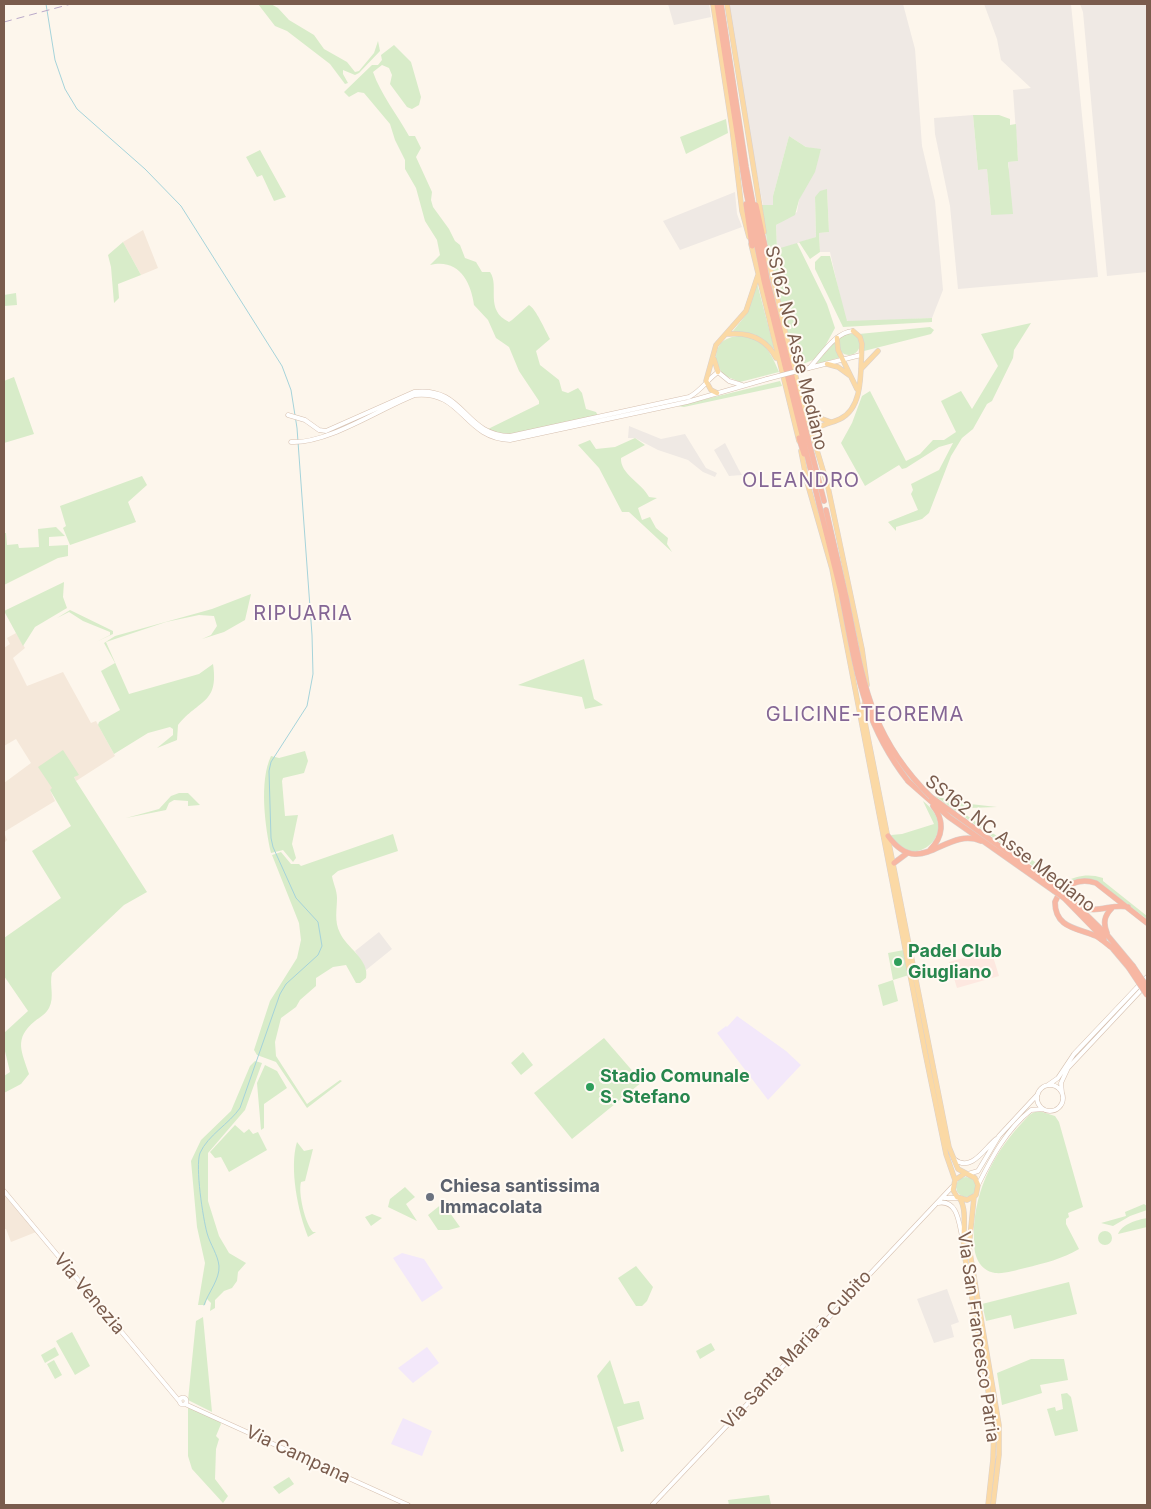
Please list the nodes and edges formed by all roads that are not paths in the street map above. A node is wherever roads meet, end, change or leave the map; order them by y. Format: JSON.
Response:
{"nodes":[{"id":1,"x":713,"y":4,"type":"edge"},
{"id":2,"x":717,"y":4,"type":"edge"},
{"id":3,"x":722,"y":4,"type":"edge"},
{"id":4,"x":727,"y":4,"type":"edge"},
{"id":5,"x":746,"y":167,"type":"junction"},
{"id":6,"x":746,"y":191,"type":"junction"},
{"id":7,"x":752,"y":246,"type":"junction"},
{"id":8,"x":766,"y":251,"type":"junction"},
{"id":9,"x":758,"y":274,"type":"junction"},
{"id":10,"x":853,"y":332,"type":"joint"},
{"id":11,"x":728,"y":334,"type":"junction"},
{"id":12,"x":838,"y":338,"type":"junction"},
{"id":13,"x":878,"y":351,"type":"dead end"},
{"id":14,"x":861,"y":355,"type":"junction"},
{"id":15,"x":714,"y":357,"type":"junction"},
{"id":16,"x":844,"y":359,"type":"junction"},
{"id":17,"x":827,"y":364,"type":"junction"},
{"id":18,"x":780,"y":365,"type":"junction"},
{"id":19,"x":809,"y":368,"type":"junction"},
{"id":20,"x":860,"y":370,"type":"junction"},
{"id":21,"x":718,"y":372,"type":"junction"},
{"id":22,"x":852,"y":378,"type":"junction"},
{"id":23,"x":706,"y":381,"type":"junction"},
{"id":24,"x":744,"y":385,"type":"junction"},
{"id":25,"x":717,"y":393,"type":"junction"},
{"id":26,"x":858,"y":393,"type":"junction"},
{"id":27,"x":801,"y":398,"type":"junction"},
{"id":28,"x":290,"y":416,"type":"dead end"},
{"id":29,"x":832,"y":422,"type":"junction"},
{"id":30,"x":812,"y":436,"type":"junction"},
{"id":31,"x":799,"y":438,"type":"junction"},
{"id":32,"x":291,"y":442,"type":"dead end"},
{"id":33,"x":826,"y":526,"type":"junction"},
{"id":34,"x":844,"y":597,"type":"junction"},
{"id":35,"x":929,"y":799,"type":"junction"},
{"id":36,"x":888,"y":836,"type":"junction"},
{"id":37,"x":992,"y":846,"type":"junction"},
{"id":38,"x":930,"y":850,"type":"junction"},
{"id":39,"x":906,"y":854,"type":"junction"},
{"id":40,"x":894,"y":863,"type":"junction"},
{"id":41,"x":1055,"y":889,"type":"junction"},
{"id":42,"x":1065,"y":897,"type":"junction"},
{"id":43,"x":1075,"y":902,"type":"junction"},
{"id":44,"x":1113,"y":907,"type":"junction"},
{"id":45,"x":1128,"y":907,"type":"junction"},
{"id":46,"x":1147,"y":922,"type":"edge"},
{"id":47,"x":1108,"y":936,"type":"junction"},
{"id":48,"x":1115,"y":950,"type":"junction"},
{"id":49,"x":1131,"y":967,"type":"junction"},
{"id":50,"x":1147,"y":976,"type":"edge"},
{"id":51,"x":1147,"y":983,"type":"edge"},
{"id":52,"x":1147,"y":987,"type":"edge"},
{"id":53,"x":1147,"y":995,"type":"edge"},
{"id":54,"x":1048,"y":1086,"type":"junction"},
{"id":55,"x":1062,"y":1093,"type":"junction"},
{"id":56,"x":1038,"y":1094,"type":"junction"},
{"id":57,"x":1043,"y":1109,"type":"junction"},
{"id":58,"x":999,"y":1136,"type":"junction"},
{"id":59,"x":953,"y":1158,"type":"junction"},
{"id":60,"x":966,"y":1174,"type":"junction"},
{"id":61,"x":955,"y":1180,"type":"junction"},
{"id":62,"x":978,"y":1185,"type":"junction"},
{"id":63,"x":953,"y":1186,"type":"junction"},
{"id":64,"x":4,"y":1191,"type":"edge"},
{"id":65,"x":974,"y":1197,"type":"junction"},
{"id":66,"x":944,"y":1198,"type":"junction"},
{"id":67,"x":960,"y":1198,"type":"junction"},
{"id":68,"x":935,"y":1203,"type":"junction"},
{"id":69,"x":963,"y":1242,"type":"junction"},
{"id":70,"x":174,"y":1396,"type":"joint"},
{"id":71,"x":408,"y":1505,"type":"edge"},
{"id":72,"x":652,"y":1505,"type":"edge"},
{"id":73,"x":988,"y":1505,"type":"edge"},
{"id":74,"x":993,"y":1505,"type":"edge"}],
"edges":[{"from":1,"to":7,"type":"main road"},
{"from":2,"to":6,"type":"highway","name":"SS162 NC Asse Mediano"},
{"from":3,"to":5,"type":"highway","name":"SS162 NC Asse Mediano"},
{"from":4,"to":8,"type":"main road"},
{"from":5,"to":8,"type":"highway"},
{"from":5,"to":34,"type":"highway","name":"SS162 NC Asse Mediano"},
{"from":6,"to":7,"type":"highway"},
{"from":6,"to":33,"type":"highway","name":"SS162 NC Asse Mediano"},
{"from":7,"to":9,"type":"main road"},
{"from":8,"to":27,"type":"main road"},
{"from":9,"to":11,"type":"main road"},
{"from":9,"to":18,"type":"main road"},
{"from":10,"to":12,"type":"main road"},
{"from":10,"to":14,"type":"main road"},
{"from":11,"to":15,"type":"main road"},
{"from":11,"to":18,"type":"main road"},
{"from":12,"to":16,"type":"main road"},
{"from":12,"to":19,"type":"main road"},
{"from":13,"to":20,"type":"main road"},
{"from":14,"to":16,"type":"main road"},
{"from":14,"to":20,"type":"main road"},
{"from":15,"to":21,"type":"main road"},
{"from":15,"to":23,"type":"main road"},
{"from":16,"to":17,"type":"main road"},
{"from":16,"to":22,"type":"main road"},
{"from":17,"to":19,"type":"main road"},
{"from":17,"to":22,"type":"main road"},
{"from":18,"to":31,"type":"main road"},
{"from":19,"to":24,"type":"main road","bridge":true},
{"from":20,"to":26,"type":"main road"},
{"from":21,"to":23,"type":"main road"},
{"from":21,"to":24,"type":"main road"},
{"from":22,"to":26,"type":"main road"},
{"from":23,"to":25,"type":"main road"},
{"from":23,"to":28,"type":"main road"},
{"from":24,"to":25,"type":"main road"},
{"from":25,"to":32,"type":"main road"},
{"from":26,"to":29,"type":"main road"},
{"from":27,"to":29,"type":"main road"},
{"from":27,"to":30,"type":"main road"},
{"from":29,"to":30,"type":"main road"},
{"from":30,"to":36,"type":"main road"},
{"from":31,"to":33,"type":"highway"},
{"from":31,"to":61,"type":"main road"},
{"from":33,"to":34,"type":"highway","name":"SS162 NC Asse Mediano"},
{"from":34,"to":35,"type":"highway","name":"SS162 NC Asse Mediano","bridge":true},
{"from":34,"to":35,"type":"highway","name":"SS162 NC Asse Mediano","bridge":true},
{"from":35,"to":37,"type":"highway","name":"SS162 NC Asse Mediano"},
{"from":35,"to":38,"type":"highway"},
{"from":35,"to":41,"type":"highway","name":"SS162 NC Asse Mediano"},
{"from":36,"to":39,"type":"highway"},
{"from":36,"to":40,"type":"main road"},
{"from":37,"to":38,"type":"highway"},
{"from":37,"to":41,"type":"highway","name":"SS162 NC Asse Mediano"},
{"from":38,"to":39,"type":"highway"},
{"from":39,"to":40,"type":"highway"},
{"from":40,"to":59,"type":"main road"},
{"from":41,"to":42,"type":"highway","name":"SS162 NC Asse Mediano","bridge":true},
{"from":42,"to":43,"type":"highway","name":"SS162 NC Asse Mediano"},
{"from":42,"to":48,"type":"highway","name":"SS162 NC Asse Mediano"},
{"from":43,"to":44,"type":"highway"},
{"from":43,"to":47,"type":"highway","name":"SS162 NC Asse Mediano"},
{"from":44,"to":45,"type":"highway"},
{"from":44,"to":47,"type":"highway"},
{"from":45,"to":46,"type":"highway"},
{"from":45,"to":48,"type":"highway"},
{"from":47,"to":49,"type":"highway","name":"SS162 NC Asse Mediano"},
{"from":48,"to":49,"type":"highway","name":"SS162 NC Asse Mediano"},
{"from":49,"to":52,"type":"highway","name":"SS162 NC Asse Mediano","bridge":true},
{"from":49,"to":53,"type":"highway","name":"SS162 NC Asse Mediano","bridge":true},
{"from":50,"to":54,"type":"main road"},
{"from":51,"to":55,"type":"main road"},
{"from":54,"to":55,"type":"main road"},
{"from":54,"to":56,"type":"main road"},
{"from":55,"to":57,"type":"main road"},
{"from":56,"to":57,"type":"main road"},
{"from":56,"to":58,"type":"main road"},
{"from":57,"to":62,"type":"main road"},
{"from":58,"to":59,"type":"main road"},
{"from":58,"to":60,"type":"main road"},
{"from":59,"to":60,"type":"main road"},
{"from":60,"to":61,"type":"main road"},
{"from":60,"to":62,"type":"main road"},
{"from":61,"to":63,"type":"main road"},
{"from":62,"to":65,"type":"main road"},
{"from":63,"to":66,"type":"main road","name":"Via Santa Maria a Cubito"},
{"from":63,"to":67,"type":"main road"},
{"from":64,"to":70,"type":"main road","name":"Via Venezia"},
{"from":65,"to":67,"type":"main road"},
{"from":65,"to":74,"type":"main road","name":"Via San Francesco Patria"},
{"from":66,"to":67,"type":"main road","name":"Via Santa Maria a Cubito"},
{"from":66,"to":68,"type":"main road","name":"Via Santa Maria a Cubito"},
{"from":67,"to":69,"type":"main road","name":"Via San Francesco Patria"},
{"from":68,"to":69,"type":"main road"},
{"from":68,"to":72,"type":"main road","name":"Via Santa Maria a Cubito"},
{"from":69,"to":73,"type":"main road","name":"Via San Francesco Patria"},
{"from":70,"to":71,"type":"main road","name":"Via Campana"}]}
